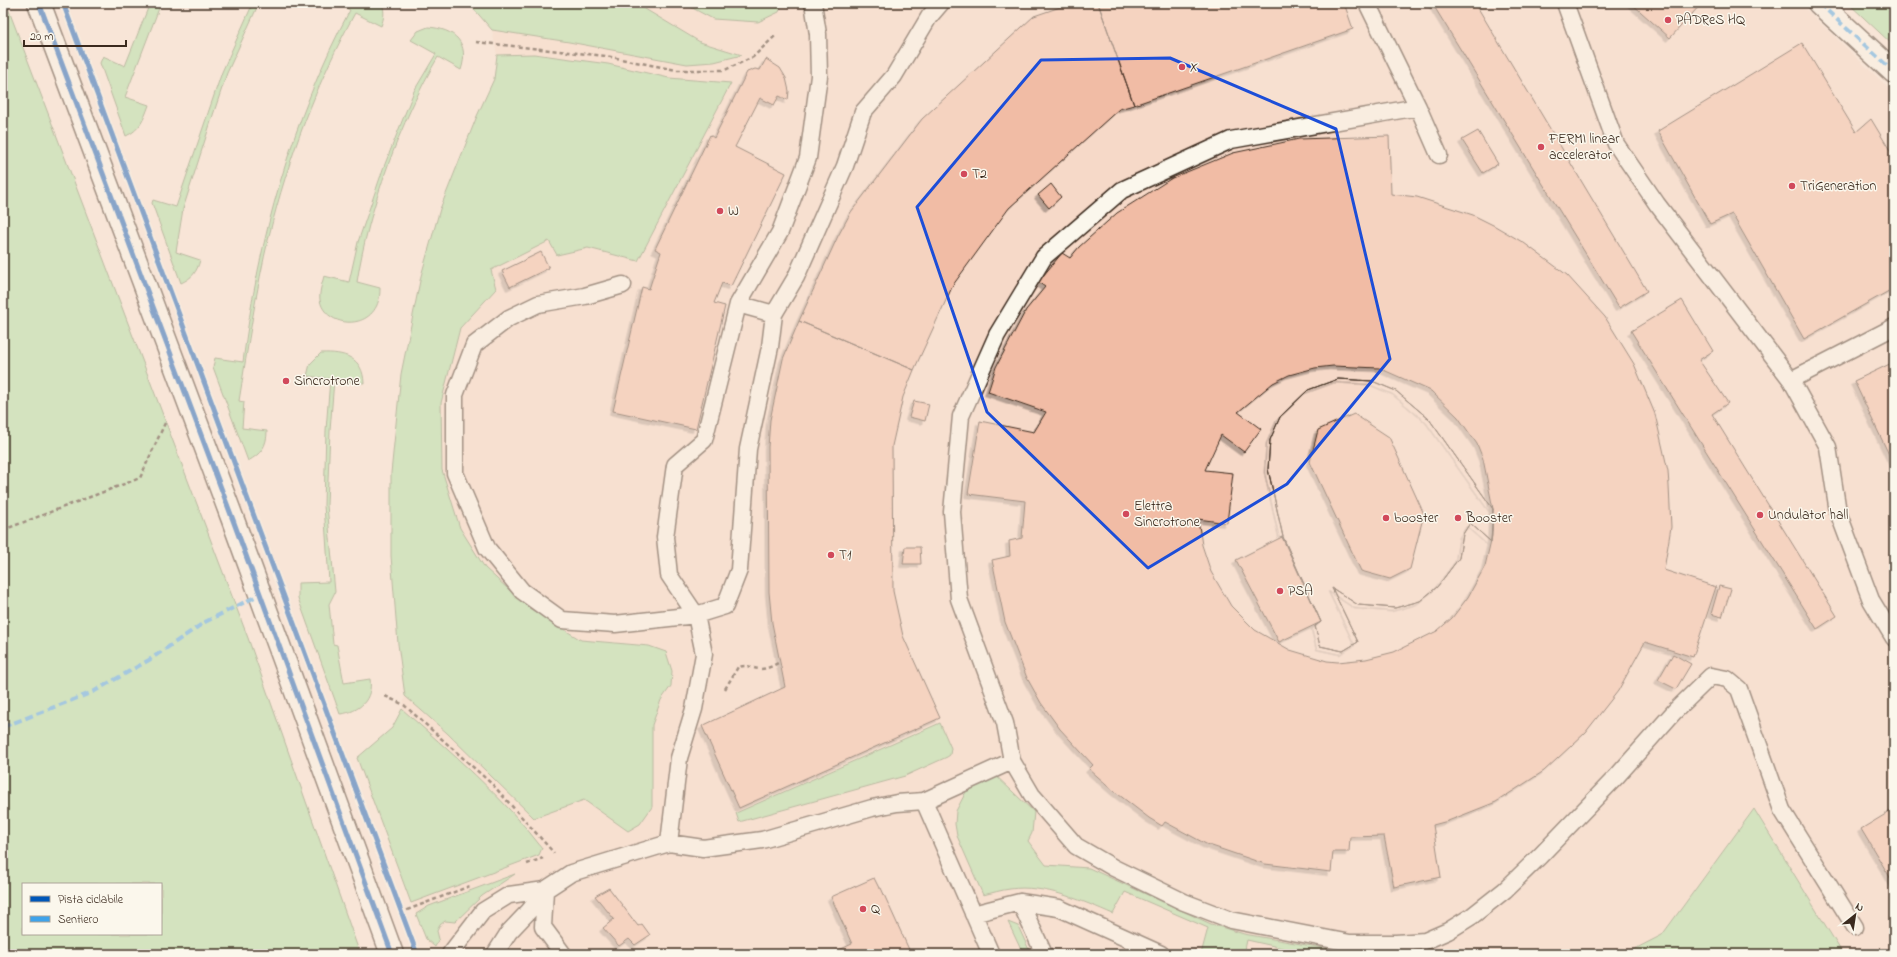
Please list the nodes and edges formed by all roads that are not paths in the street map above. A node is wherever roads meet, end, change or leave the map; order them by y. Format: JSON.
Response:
{"nodes":[{"id":1,"x":39,"y":3,"type":"edge"},
{"id":2,"x":813,"y":3,"type":"edge"},
{"id":3,"x":941,"y":3,"type":"edge"},
{"id":4,"x":1367,"y":3,"type":"edge"},
{"id":5,"x":1565,"y":3,"type":"edge"},
{"id":6,"x":1819,"y":3,"type":"edge"},
{"id":7,"x":1894,"y":72,"type":"edge"},
{"id":8,"x":1418,"y":107,"type":"junction"},
{"id":9,"x":1439,"y":155,"type":"dead end"},
{"id":10,"x":624,"y":285,"type":"dead end"},
{"id":11,"x":738,"y":304,"type":"junction"},
{"id":12,"x":774,"y":314,"type":"junction"},
{"id":13,"x":1894,"y":327,"type":"edge"},
{"id":14,"x":1791,"y":380,"type":"junction"},
{"id":15,"x":696,"y":615,"type":"junction"},
{"id":16,"x":1894,"y":638,"type":"edge"},
{"id":17,"x":1012,"y":761,"type":"junction"},
{"id":18,"x":924,"y":801,"type":"junction"},
{"id":19,"x":669,"y":843,"type":"junction"},
{"id":20,"x":545,"y":890,"type":"junction"},
{"id":21,"x":1020,"y":902,"type":"junction"},
{"id":22,"x":973,"y":914,"type":"junction"},
{"id":23,"x":1855,"y":927,"type":"dead end"},
{"id":24,"x":392,"y":954,"type":"edge"},
{"id":25,"x":450,"y":954,"type":"edge"},
{"id":26,"x":495,"y":954,"type":"edge"},
{"id":27,"x":563,"y":954,"type":"edge"},
{"id":28,"x":991,"y":954,"type":"edge"},
{"id":29,"x":1044,"y":954,"type":"edge"},
{"id":30,"x":1161,"y":954,"type":"edge"}],
"edges":[{"from":1,"to":24,"type":"street"},
{"from":2,"to":11,"type":"lane"},
{"from":3,"to":12,"type":"lane"},
{"from":4,"to":8,"type":"lane"},
{"from":5,"to":14,"type":"lane"},
{"from":6,"to":7,"type":"street"},
{"from":8,"to":9,"type":"lane"},
{"from":8,"to":17,"type":"lane"},
{"from":10,"to":15,"type":"lane"},
{"from":11,"to":12,"type":"lane"},
{"from":11,"to":15,"type":"lane"},
{"from":12,"to":15,"type":"lane"},
{"from":13,"to":14,"type":"lane"},
{"from":14,"to":16,"type":"lane"},
{"from":15,"to":19,"type":"lane"},
{"from":17,"to":18,"type":"lane"},
{"from":17,"to":23,"type":"lane"},
{"from":18,"to":19,"type":"lane"},
{"from":18,"to":22,"type":"lane"},
{"from":19,"to":20,"type":"lane"},
{"from":20,"to":25,"type":"lane"},
{"from":20,"to":26,"type":"lane"},
{"from":20,"to":27,"type":"lane"},
{"from":21,"to":22,"type":"lane"},
{"from":21,"to":29,"type":"lane"},
{"from":21,"to":30,"type":"lane"},
{"from":22,"to":28,"type":"lane"}]}
